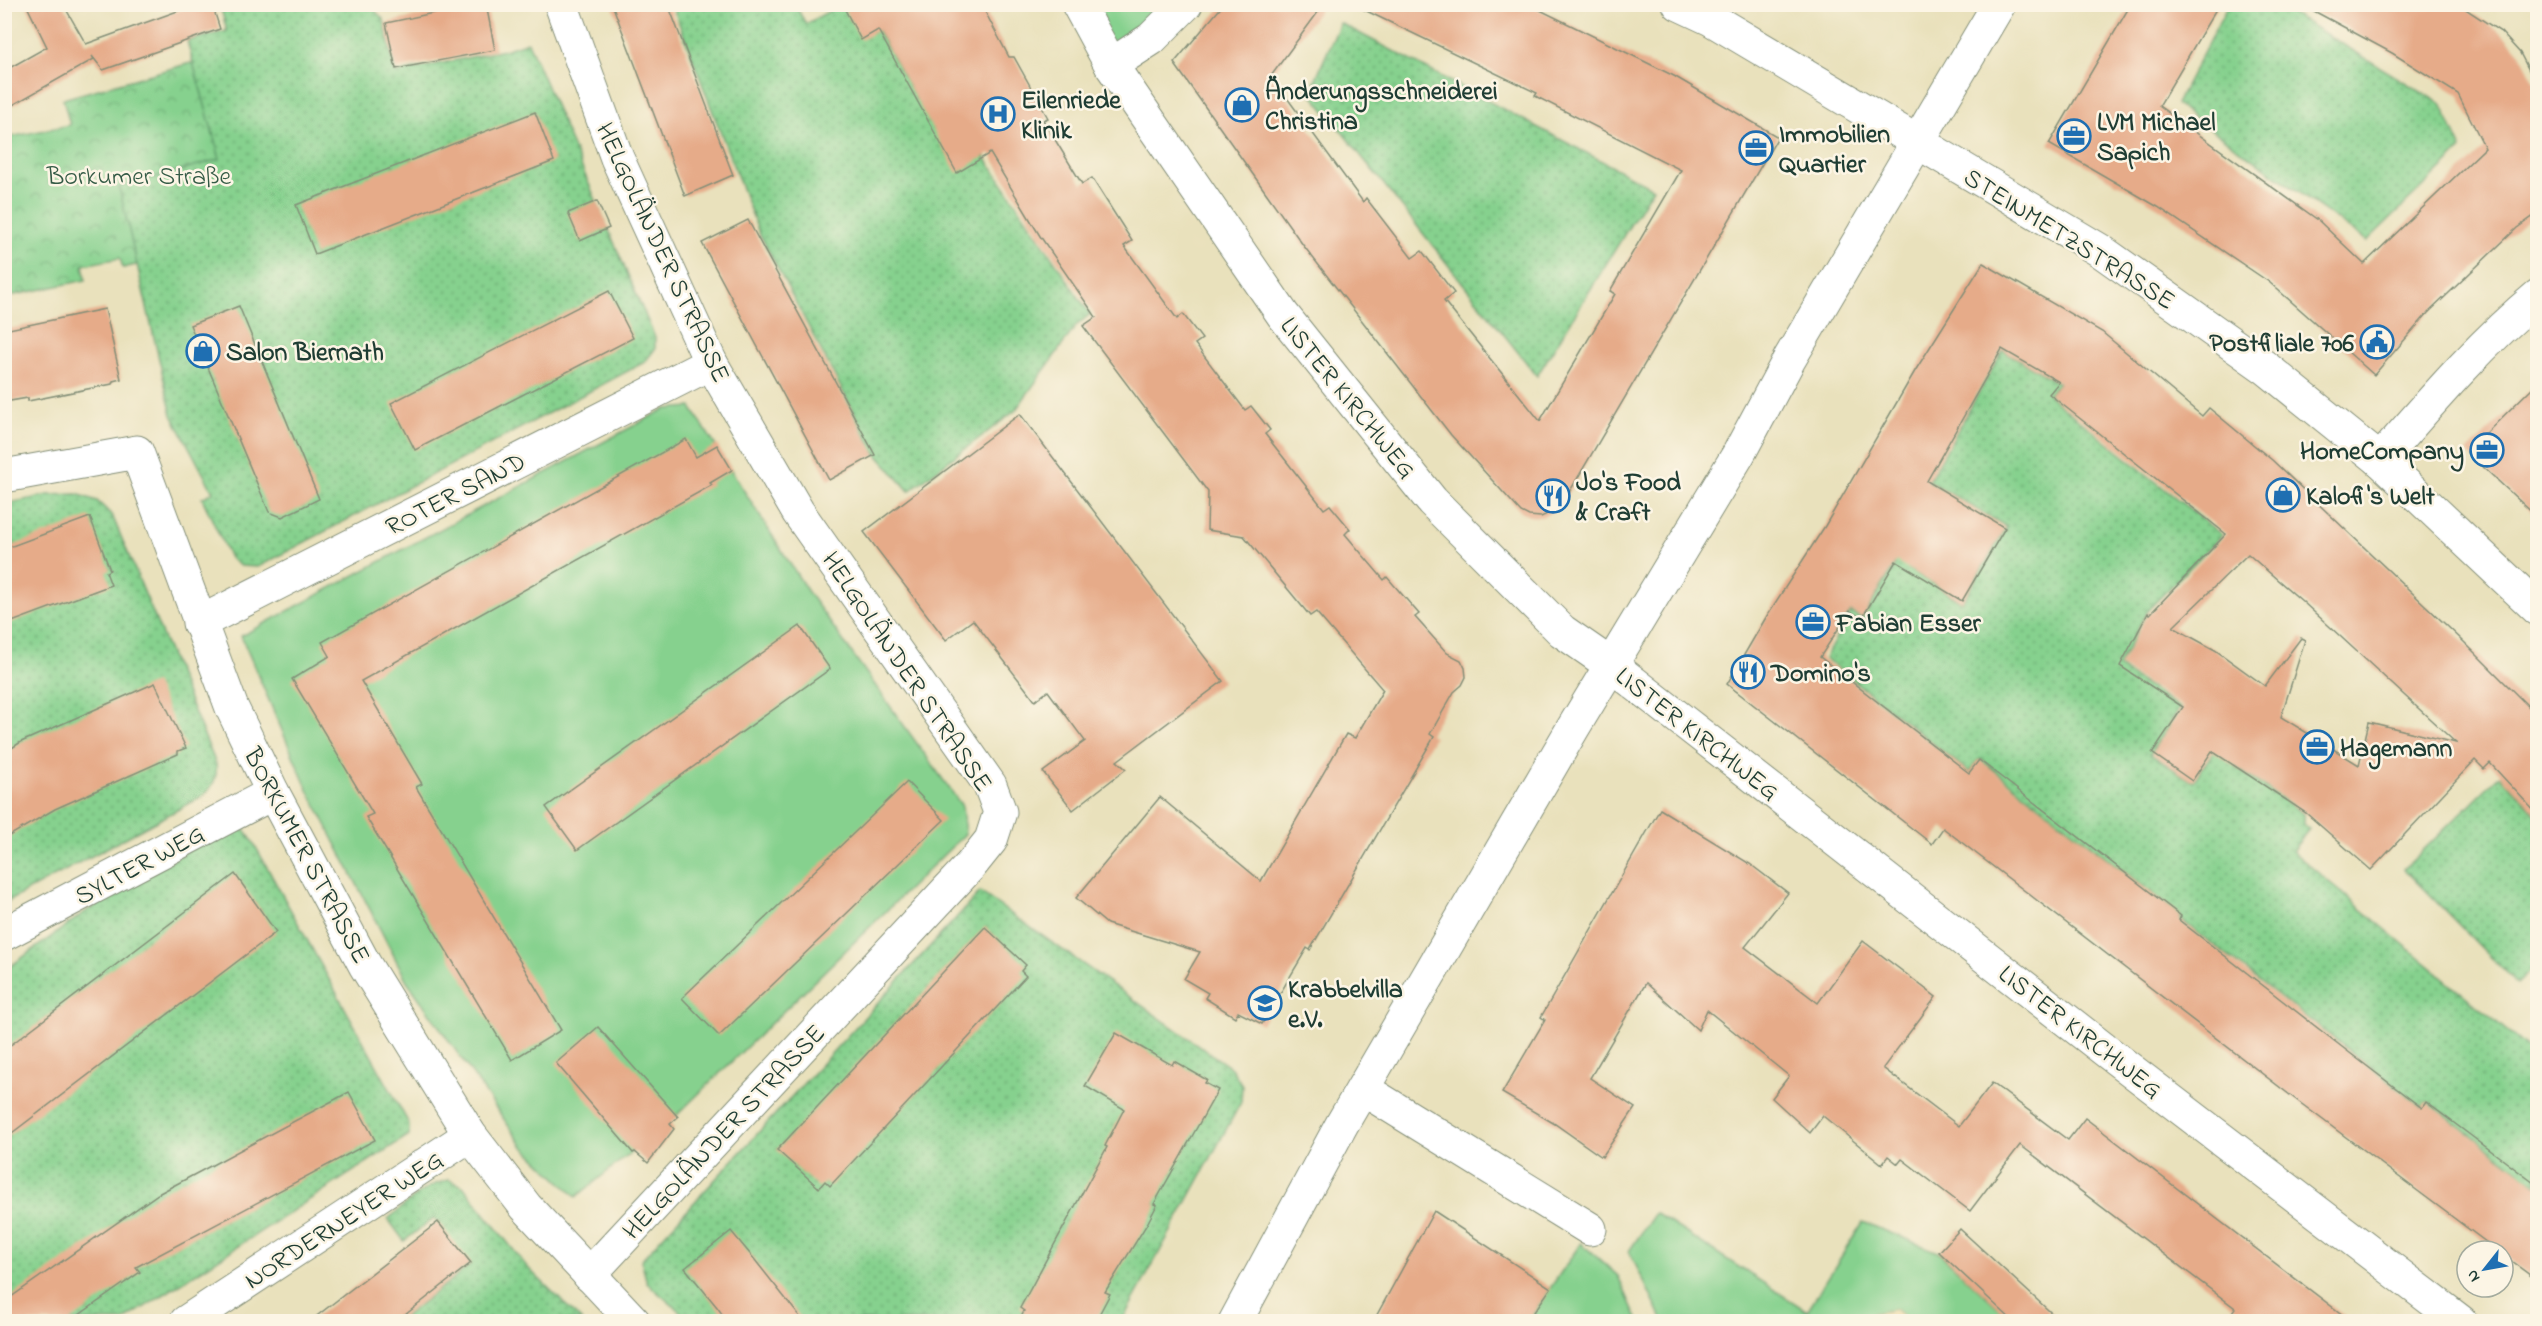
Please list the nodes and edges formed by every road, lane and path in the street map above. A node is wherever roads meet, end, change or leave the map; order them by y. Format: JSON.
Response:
{"nodes":[{"id":1,"x":561,"y":4,"type":"edge"},
{"id":2,"x":1078,"y":4,"type":"edge"},
{"id":3,"x":1186,"y":4,"type":"edge"},
{"id":4,"x":1679,"y":4,"type":"edge"},
{"id":5,"x":1999,"y":4,"type":"edge"},
{"id":6,"x":1111,"y":65,"type":"junction"},
{"id":7,"x":1918,"y":144,"type":"junction"},
{"id":8,"x":2538,"y":296,"type":"edge"},
{"id":9,"x":711,"y":363,"type":"junction"},
{"id":10,"x":2380,"y":460,"type":"junction"},
{"id":11,"x":4,"y":476,"type":"edge"},
{"id":12,"x":2538,"y":609,"type":"edge"},
{"id":13,"x":199,"y":623,"type":"junction"},
{"id":14,"x":1611,"y":665,"type":"junction"},
{"id":15,"x":273,"y":793,"type":"junction"},
{"id":16,"x":4,"y":934,"type":"edge"},
{"id":17,"x":1363,"y":1089,"type":"junction"},
{"id":18,"x":470,"y":1136,"type":"junction"},
{"id":19,"x":1590,"y":1229,"type":"dead end"},
{"id":20,"x":589,"y":1275,"type":"junction"},
{"id":21,"x":186,"y":1322,"type":"edge"},
{"id":22,"x":634,"y":1322,"type":"edge"},
{"id":23,"x":1236,"y":1322,"type":"edge"},
{"id":24,"x":2461,"y":1322,"type":"edge"}],
"edges":[{"from":1,"to":9,"type":"street","name":"HELGOLÄNDER STRASSE"},
{"from":2,"to":6,"type":"street","name":"LISTER KIRCHWEG"},
{"from":3,"to":6,"type":"street"},
{"from":4,"to":7,"type":"street","name":"STEINMETZSTRASSE"},
{"from":5,"to":7,"type":"street"},
{"from":6,"to":14,"type":"street","name":"LISTER KIRCHWEG"},
{"from":7,"to":10,"type":"street","name":"STEINMETZSTRASSE"},
{"from":7,"to":14,"type":"street"},
{"from":8,"to":10,"type":"street"},
{"from":9,"to":13,"type":"street","name":"ROTER SAND"},
{"from":9,"to":20,"type":"street","name":"HELGOLÄNDER STRASSE"},
{"from":10,"to":12,"type":"street","name":"STEINMETZSTRASSE"},
{"from":11,"to":13,"type":"street","name":"BORKUMER STRASSE"},
{"from":13,"to":15,"type":"street","name":"BORKUMER STRASSE"},
{"from":14,"to":17,"type":"street"},
{"from":14,"to":24,"type":"street","name":"LISTER KIRCHWEG"},
{"from":15,"to":16,"type":"street","name":"SYLTER WEG"},
{"from":15,"to":18,"type":"street","name":"BORKUMER STRASSE"},
{"from":17,"to":19,"type":"street"},
{"from":17,"to":23,"type":"street"},
{"from":18,"to":20,"type":"street","name":"BORKUMER STRASSE"},
{"from":18,"to":21,"type":"street","name":"NORDERNEYER WEG"},
{"from":20,"to":22,"type":"street","name":"BORKUMER STRASSE"}]}
